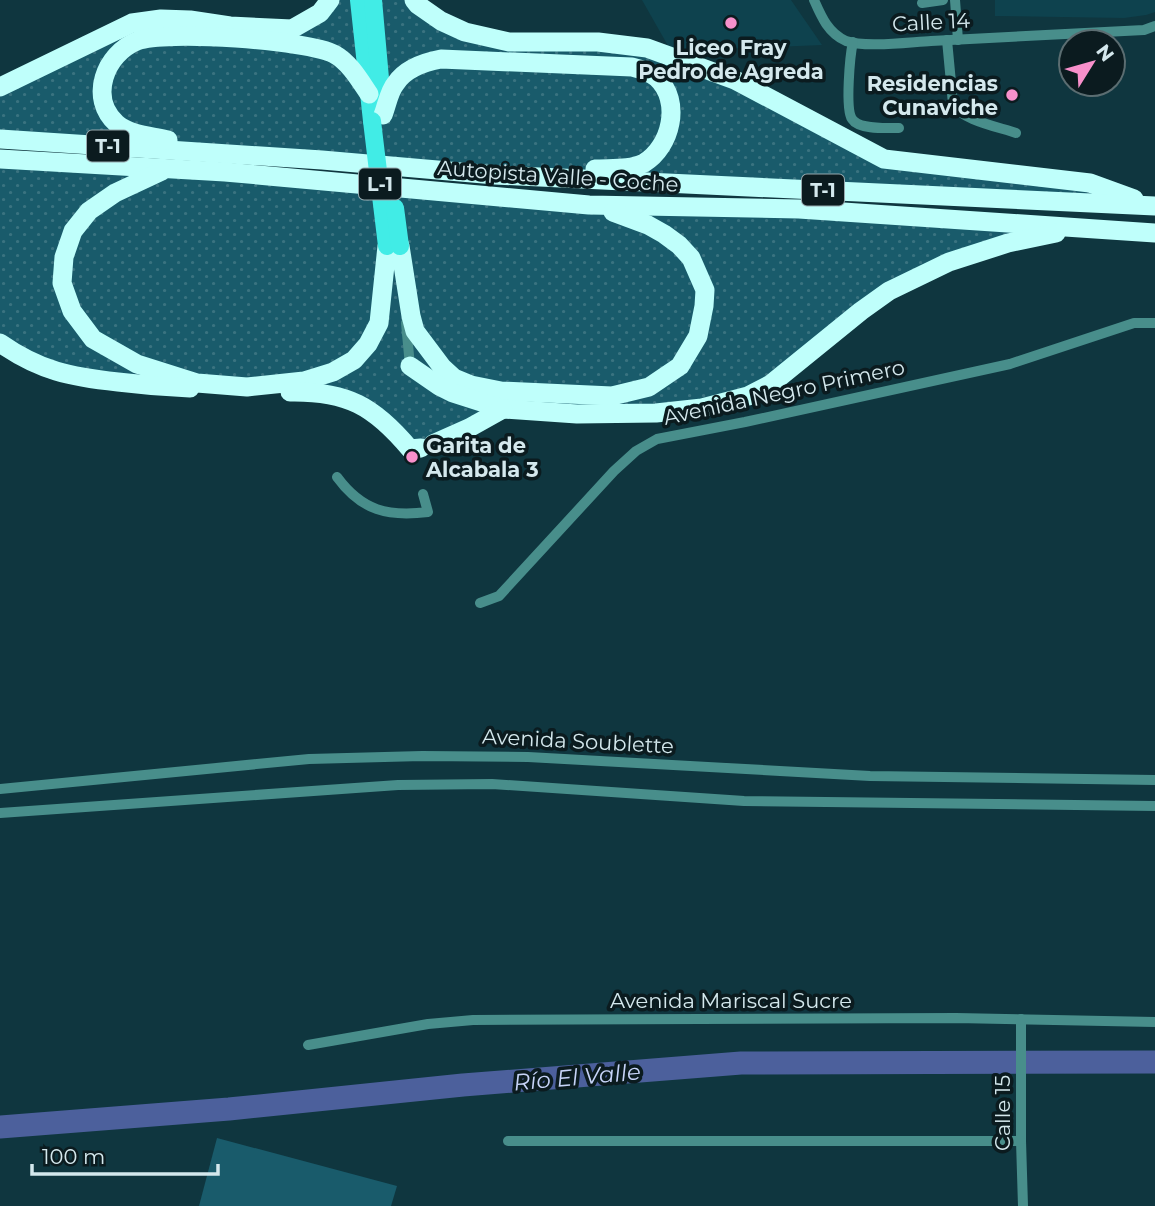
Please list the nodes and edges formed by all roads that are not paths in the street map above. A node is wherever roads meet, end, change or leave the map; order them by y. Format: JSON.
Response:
{"nodes":[{"id":1,"x":330,"y":0,"type":"edge"},
{"id":2,"x":359,"y":0,"type":"edge"},
{"id":3,"x":373,"y":0,"type":"edge"},
{"id":4,"x":414,"y":0,"type":"edge"},
{"id":5,"x":814,"y":0,"type":"edge"},
{"id":6,"x":943,"y":0,"type":"edge"},
{"id":7,"x":955,"y":0,"type":"edge"},
{"id":8,"x":922,"y":2,"type":"dead end"},
{"id":9,"x":1155,"y":26,"type":"edge"},
{"id":10,"x":952,"y":40,"type":"junction"},
{"id":11,"x":853,"y":42,"type":"junction"},
{"id":12,"x":0,"y":88,"type":"edge"},
{"id":13,"x":369,"y":94,"type":"junction"},
{"id":14,"x":380,"y":120,"type":"junction"},
{"id":15,"x":899,"y":128,"type":"dead end"},
{"id":16,"x":1016,"y":133,"type":"dead end"},
{"id":17,"x":0,"y":139,"type":"edge"},
{"id":18,"x":217,"y":152,"type":"junction"},
{"id":19,"x":0,"y":159,"type":"edge"},
{"id":20,"x":166,"y":170,"type":"junction"},
{"id":21,"x":495,"y":175,"type":"junction"},
{"id":22,"x":589,"y":205,"type":"junction"},
{"id":23,"x":1153,"y":206,"type":"edge"},
{"id":24,"x":1084,"y":228,"type":"junction"},
{"id":25,"x":1155,"y":233,"type":"edge"},
{"id":26,"x":394,"y":246,"type":"junction"},
{"id":27,"x":1155,"y":323,"type":"edge"},
{"id":28,"x":0,"y":343,"type":"edge"},
{"id":29,"x":410,"y":366,"type":"joint"},
{"id":30,"x":503,"y":409,"type":"junction"},
{"id":31,"x":337,"y":477,"type":"dead end"},
{"id":32,"x":423,"y":494,"type":"dead end"},
{"id":33,"x":480,"y":603,"type":"dead end"},
{"id":34,"x":1155,"y":780,"type":"edge"},
{"id":35,"x":0,"y":789,"type":"edge"},
{"id":36,"x":1155,"y":806,"type":"edge"},
{"id":37,"x":0,"y":813,"type":"edge"},
{"id":38,"x":1021,"y":1020,"type":"junction"},
{"id":39,"x":1155,"y":1022,"type":"edge"},
{"id":40,"x":308,"y":1045,"type":"dead end"},
{"id":41,"x":508,"y":1141,"type":"dead end"},
{"id":42,"x":1021,"y":1141,"type":"junction"},
{"id":43,"x":1023,"y":1206,"type":"edge"}],
"edges":[{"from":1,"to":12,"type":"highway"},
{"from":2,"to":13,"type":"main road","number":"L-1"},
{"from":3,"to":14,"type":"main road","number":"L-1"},
{"from":4,"to":23,"type":"highway"},
{"from":5,"to":11,"type":"street"},
{"from":6,"to":8,"type":"street"},
{"from":7,"to":10,"type":"street"},
{"from":9,"to":10,"type":"street","name":"Calle 14"},
{"from":10,"to":11,"type":"street","name":"Calle 14"},
{"from":10,"to":16,"type":"street"},
{"from":11,"to":15,"type":"street"},
{"from":13,"to":14,"type":"main road","number":"L-1"},
{"from":13,"to":18,"type":"highway"},
{"from":14,"to":21,"type":"highway"},
{"from":14,"to":26,"type":"main road","number":"L-1","bridge":true},
{"from":17,"to":18,"type":"highway","name":"Autopista Valle - Coche","number":"T-1"},
{"from":18,"to":21,"type":"highway","name":"Autopista Valle - Coche","number":"T-1"},
{"from":19,"to":20,"type":"highway","name":"Autopista Valle - Coche","number":"T-1"},
{"from":20,"to":22,"type":"highway","name":"Autopista Valle - Coche","number":"T-1"},
{"from":20,"to":26,"type":"highway"},
{"from":21,"to":23,"type":"highway","name":"Autopista Valle - Coche","number":"T-1"},
{"from":22,"to":24,"type":"highway","name":"Autopista Valle - Coche","number":"T-1"},
{"from":22,"to":26,"type":"highway"},
{"from":24,"to":25,"type":"highway","name":"Autopista Valle - Coche","number":"T-1"},
{"from":24,"to":30,"type":"highway"},
{"from":26,"to":29,"type":"street","number":"L-1"},
{"from":27,"to":33,"type":"street","name":"Avenida Negro Primero"},
{"from":28,"to":30,"type":"highway"},
{"from":29,"to":30,"type":"highway"},
{"from":31,"to":32,"type":"street"},
{"from":34,"to":35,"type":"street","name":"Avenida Soublette"},
{"from":36,"to":37,"type":"street"},
{"from":38,"to":39,"type":"street","name":"Avenida Mariscal Sucre"},
{"from":38,"to":40,"type":"street","name":"Avenida Mariscal Sucre"},
{"from":38,"to":42,"type":"street","name":"Calle 15"},
{"from":41,"to":42,"type":"street"},
{"from":42,"to":43,"type":"street","name":"Calle 15"}]}
